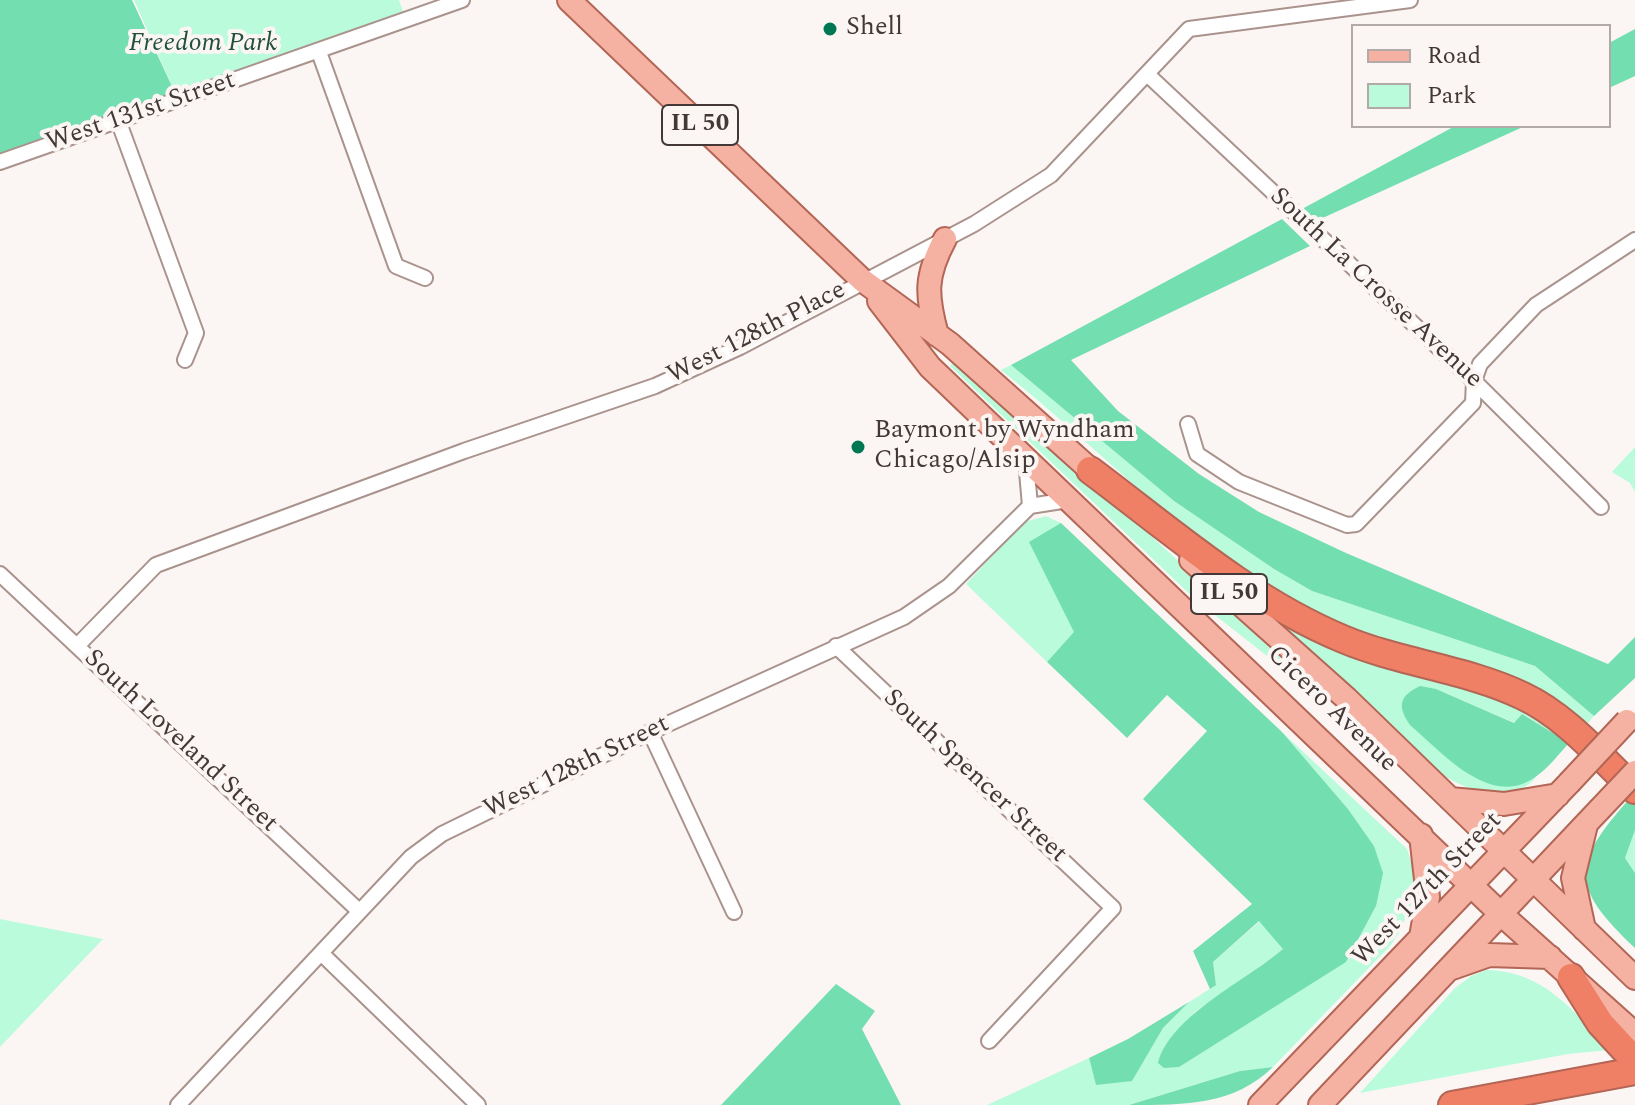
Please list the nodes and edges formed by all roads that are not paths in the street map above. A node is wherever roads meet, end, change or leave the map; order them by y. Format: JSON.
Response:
{"nodes":[{"id":1,"x":462,"y":0,"type":"edge"},
{"id":2,"x":569,"y":0,"type":"edge"},
{"id":3,"x":1410,"y":0,"type":"edge"},
{"id":4,"x":319,"y":52,"type":"junction"},
{"id":5,"x":1147,"y":74,"type":"junction"},
{"id":6,"x":118,"y":120,"type":"junction"},
{"id":7,"x":0,"y":162,"type":"edge"},
{"id":8,"x":945,"y":239,"type":"junction"},
{"id":9,"x":1635,"y":240,"type":"edge"},
{"id":10,"x":425,"y":278,"type":"dead end"},
{"id":11,"x":862,"y":280,"type":"junction"},
{"id":12,"x":937,"y":335,"type":"junction"},
{"id":13,"x":185,"y":360,"type":"dead end"},
{"id":14,"x":1474,"y":381,"type":"junction"},
{"id":15,"x":1188,"y":424,"type":"dead end"},
{"id":16,"x":1026,"y":460,"type":"junction"},
{"id":17,"x":1090,"y":470,"type":"junction"},
{"id":18,"x":1068,"y":500,"type":"junction"},
{"id":19,"x":1030,"y":506,"type":"junction"},
{"id":20,"x":1601,"y":507,"type":"dead end"},
{"id":21,"x":0,"y":574,"type":"edge"},
{"id":22,"x":77,"y":646,"type":"junction"},
{"id":23,"x":836,"y":646,"type":"junction"},
{"id":24,"x":1631,"y":717,"type":"edge"},
{"id":25,"x":650,"y":732,"type":"junction"},
{"id":26,"x":1635,"y":772,"type":"edge"},
{"id":27,"x":1564,"y":789,"type":"junction"},
{"id":28,"x":1635,"y":790,"type":"edge"},
{"id":29,"x":1450,"y":799,"type":"junction"},
{"id":30,"x":1592,"y":818,"type":"junction"},
{"id":31,"x":1421,"y":835,"type":"junction"},
{"id":32,"x":1504,"y":852,"type":"junction"},
{"id":33,"x":1533,"y":880,"type":"junction"},
{"id":34,"x":1472,"y":884,"type":"junction"},
{"id":35,"x":359,"y":911,"type":"junction"},
{"id":36,"x":734,"y":912,"type":"dead end"},
{"id":37,"x":1501,"y":914,"type":"junction"},
{"id":38,"x":1584,"y":929,"type":"junction"},
{"id":39,"x":1421,"y":937,"type":"junction"},
{"id":40,"x":321,"y":953,"type":"junction"},
{"id":41,"x":1550,"y":957,"type":"junction"},
{"id":42,"x":1447,"y":970,"type":"junction"},
{"id":43,"x":1571,"y":977,"type":"joint"},
{"id":44,"x":1635,"y":978,"type":"edge"},
{"id":45,"x":1618,"y":1026,"type":"edge"},
{"id":46,"x":989,"y":1041,"type":"dead end"},
{"id":47,"x":1635,"y":1061,"type":"edge"},
{"id":48,"x":1635,"y":1071,"type":"edge"},
{"id":49,"x":178,"y":1105,"type":"edge"},
{"id":50,"x":478,"y":1105,"type":"edge"},
{"id":51,"x":1260,"y":1105,"type":"edge"},
{"id":52,"x":1320,"y":1105,"type":"edge"},
{"id":53,"x":1452,"y":1105,"type":"edge"}],
"edges":[{"from":1,"to":4,"type":"street","name":"West 131st Street"},
{"from":2,"to":11,"type":"main road","name":"Cicero Avenue","number":"IL 50"},
{"from":3,"to":5,"type":"street","name":"West 128th Place"},
{"from":4,"to":6,"type":"street","name":"West 131st Street"},
{"from":4,"to":10,"type":"street"},
{"from":5,"to":8,"type":"street","name":"West 128th Place"},
{"from":5,"to":14,"type":"street","name":"South La Crosse Avenue"},
{"from":6,"to":7,"type":"street","name":"West 131st Street"},
{"from":6,"to":13,"type":"street"},
{"from":8,"to":11,"type":"street","name":"West 128th Place"},
{"from":8,"to":12,"type":"main road"},
{"from":9,"to":14,"type":"street"},
{"from":11,"to":12,"type":"main road","name":"Cicero Avenue","number":"IL 50"},
{"from":11,"to":16,"type":"main road","name":"Cicero Avenue","number":"IL 50"},
{"from":11,"to":22,"type":"street","name":"West 128th Place"},
{"from":12,"to":17,"type":"main road","name":"Cicero Avenue","number":"IL 50"},
{"from":14,"to":15,"type":"street"},
{"from":14,"to":20,"type":"street","name":"South La Crosse Avenue"},
{"from":16,"to":18,"type":"main road","name":"Cicero Avenue","number":"IL 50"},
{"from":16,"to":19,"type":"street"},
{"from":17,"to":28,"type":"highway"},
{"from":17,"to":29,"type":"main road","name":"Cicero Avenue","number":"IL 50"},
{"from":18,"to":19,"type":"street"},
{"from":18,"to":31,"type":"main road","name":"Cicero Avenue","number":"IL 50"},
{"from":19,"to":23,"type":"street","name":"West 128th Street"},
{"from":21,"to":22,"type":"street","name":"South Loveland Street"},
{"from":22,"to":35,"type":"street","name":"South Loveland Street"},
{"from":23,"to":25,"type":"street","name":"West 128th Street"},
{"from":23,"to":46,"type":"street","name":"South Spencer Street"},
{"from":24,"to":27,"type":"main road","name":"West 127th Street","bridge":true},
{"from":25,"to":35,"type":"street","name":"West 128th Street"},
{"from":25,"to":36,"type":"street"},
{"from":26,"to":30,"type":"main road","bridge":true},
{"from":27,"to":29,"type":"main road"},
{"from":27,"to":32,"type":"main road","name":"West 127th Street"},
{"from":29,"to":32,"type":"main road","name":"Cicero Avenue","number":"IL 50"},
{"from":30,"to":33,"type":"main road"},
{"from":30,"to":38,"type":"main road"},
{"from":31,"to":34,"type":"main road","name":"Cicero Avenue","number":"IL 50"},
{"from":31,"to":39,"type":"main road"},
{"from":32,"to":33,"type":"main road","name":"Cicero Avenue","number":"IL 50"},
{"from":32,"to":34,"type":"main road","name":"West 127th Street"},
{"from":33,"to":37,"type":"main road"},
{"from":33,"to":38,"type":"main road","name":"Cicero Avenue","number":"IL 50"},
{"from":34,"to":37,"type":"main road","name":"Cicero Avenue","number":"IL 50"},
{"from":34,"to":39,"type":"main road","name":"West 127th Street"},
{"from":35,"to":40,"type":"street","name":"West 128th Street"},
{"from":37,"to":41,"type":"main road","name":"Cicero Avenue","number":"IL 50"},
{"from":37,"to":42,"type":"main road"},
{"from":38,"to":44,"type":"main road","name":"Cicero Avenue","number":"IL 50"},
{"from":39,"to":51,"type":"main road","name":"West 127th Street"},
{"from":40,"to":49,"type":"street","name":"West 128th Street"},
{"from":40,"to":50,"type":"street"},
{"from":41,"to":42,"type":"main road"},
{"from":41,"to":43,"type":"main road","name":"Cicero Avenue","number":"IL 50"},
{"from":42,"to":52,"type":"main road"},
{"from":43,"to":45,"type":"highway"},
{"from":45,"to":47,"type":"highway"},
{"from":48,"to":53,"type":"highway"}]}
